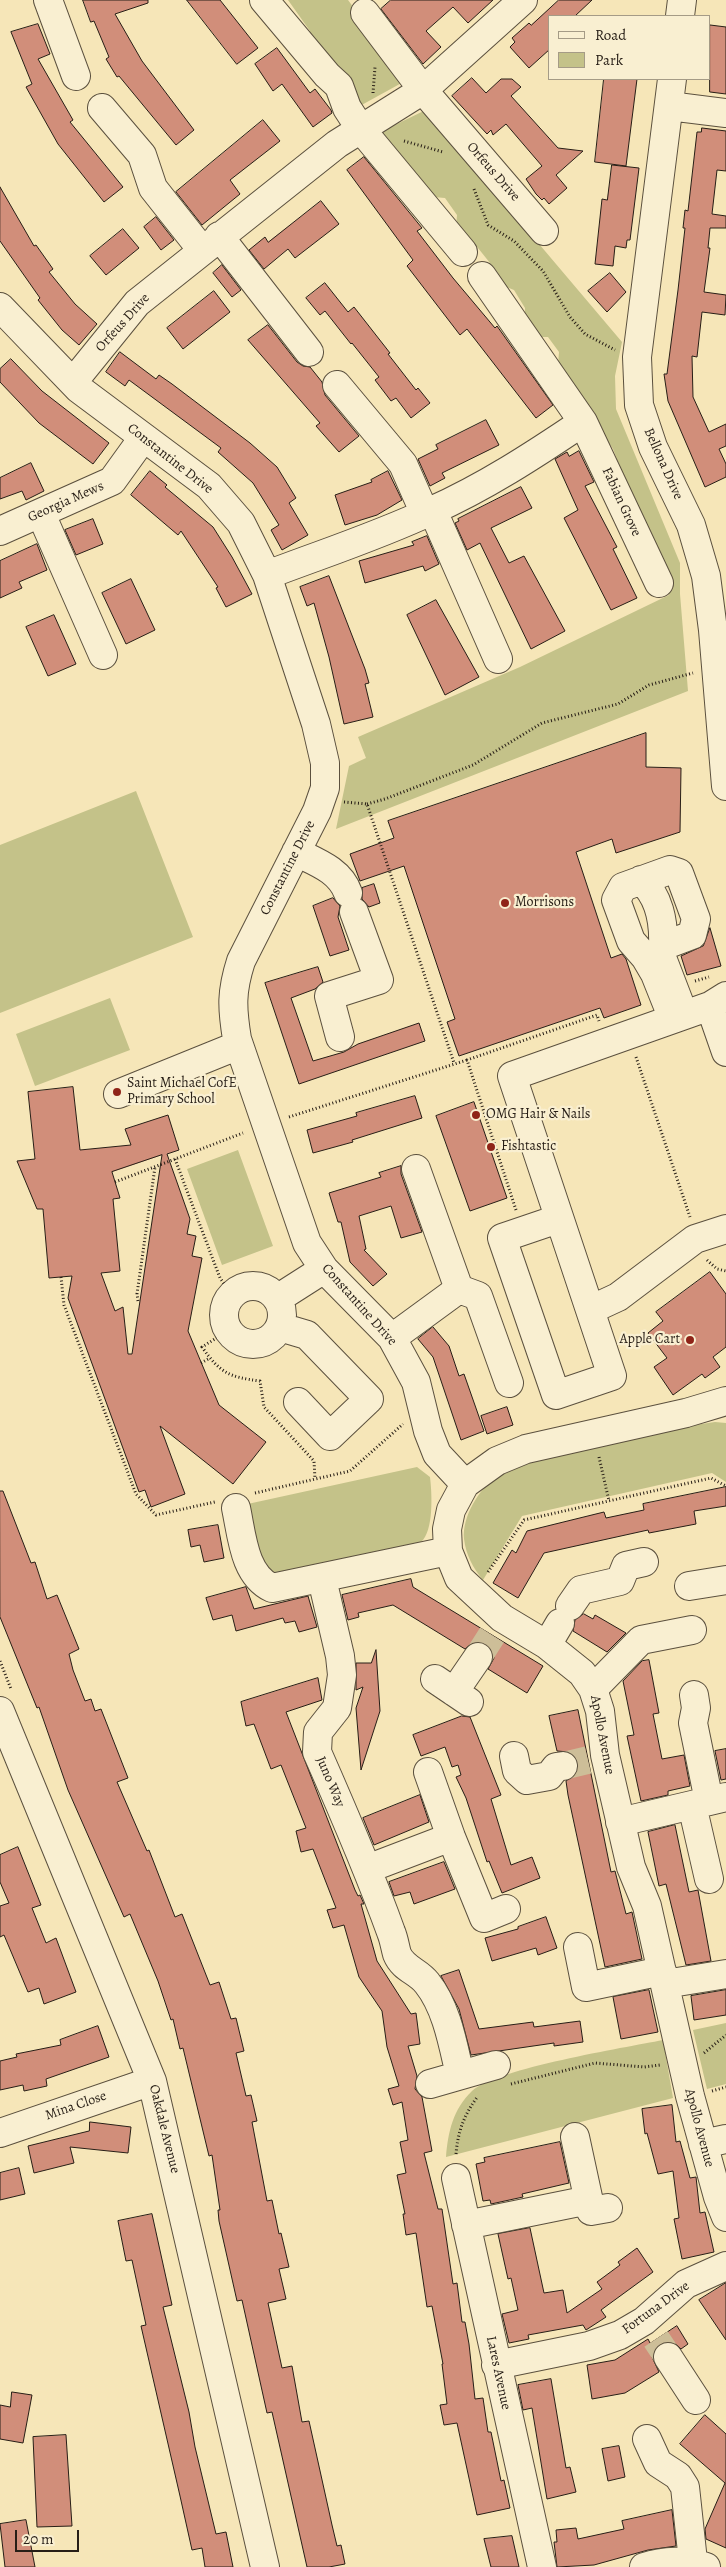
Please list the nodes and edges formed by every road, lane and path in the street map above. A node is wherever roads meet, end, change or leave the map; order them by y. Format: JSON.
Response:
{"nodes":[{"id":1,"x":48,"y":0,"type":"edge"},
{"id":2,"x":264,"y":0,"type":"edge"},
{"id":3,"x":523,"y":0,"type":"edge"},
{"id":4,"x":682,"y":0,"type":"edge"},
{"id":5,"x":365,"y":13,"type":"dead end"},
{"id":6,"x":680,"y":15,"type":"edge"},
{"id":7,"x":376,"y":59,"type":"dead end"},
{"id":8,"x":76,"y":76,"type":"dead end"},
{"id":9,"x":672,"y":80,"type":"edge"},
{"id":10,"x":423,"y":90,"type":"junction"},
{"id":11,"x":669,"y":106,"type":"junction"},
{"id":12,"x":102,"y":108,"type":"dead end"},
{"id":13,"x":726,"y":113,"type":"edge"},
{"id":14,"x":371,"y":122,"type":"junction"},
{"id":15,"x":450,"y":154,"type":"dead end"},
{"id":16,"x":470,"y":180,"type":"dead end"},
{"id":17,"x":544,"y":231,"type":"dead end"},
{"id":18,"x":210,"y":243,"type":"junction"},
{"id":19,"x":463,"y":252,"type":"dead end"},
{"id":20,"x":482,"y":276,"type":"dead end"},
{"id":21,"x":0,"y":307,"type":"edge"},
{"id":22,"x":309,"y":352,"type":"dead end"},
{"id":23,"x":618,"y":352,"type":"dead end"},
{"id":24,"x":73,"y":382,"type":"junction"},
{"id":25,"x":337,"y":385,"type":"dead end"},
{"id":26,"x":582,"y":422,"type":"junction"},
{"id":27,"x":142,"y":438,"type":"junction"},
{"id":28,"x":429,"y":512,"type":"junction"},
{"id":29,"x":41,"y":514,"type":"junction"},
{"id":30,"x":0,"y":531,"type":"edge"},
{"id":31,"x":267,"y":575,"type":"junction"},
{"id":32,"x":658,"y":583,"type":"dead end"},
{"id":33,"x":103,"y":655,"type":"dead end"},
{"id":34,"x":498,"y":659,"type":"dead end"},
{"id":35,"x":717,"y":668,"type":"junction"},
{"id":36,"x":726,"y":786,"type":"edge"},
{"id":37,"x":322,"y":797,"type":"junction"},
{"id":38,"x":367,"y":804,"type":"junction"},
{"id":39,"x":296,"y":852,"type":"junction"},
{"id":40,"x":720,"y":1001,"type":"edge"},
{"id":41,"x":678,"y":1017,"type":"junction"},
{"id":42,"x":628,"y":1035,"type":"junction"},
{"id":43,"x":340,"y":1037,"type":"dead end"},
{"id":44,"x":239,"y":1045,"type":"junction"},
{"id":45,"x":726,"y":1052,"type":"edge"},
{"id":46,"x":467,"y":1060,"type":"dead end"},
{"id":47,"x":454,"y":1063,"type":"junction"},
{"id":48,"x":118,"y":1094,"type":"dead end"},
{"id":49,"x":266,"y":1124,"type":"junction"},
{"id":50,"x":175,"y":1159,"type":"junction"},
{"id":51,"x":155,"y":1166,"type":"junction"},
{"id":52,"x":416,"y":1169,"type":"dead end"},
{"id":53,"x":116,"y":1182,"type":"dead end"},
{"id":54,"x":558,"y":1219,"type":"junction"},
{"id":55,"x":726,"y":1229,"type":"edge"},
{"id":56,"x":697,"y":1238,"type":"junction"},
{"id":57,"x":324,"y":1270,"type":"junction"},
{"id":58,"x":726,"y":1271,"type":"edge"},
{"id":59,"x":61,"y":1277,"type":"dead end"},
{"id":60,"x":458,"y":1289,"type":"junction"},
{"id":61,"x":232,"y":1295,"type":"junction"},
{"id":62,"x":277,"y":1299,"type":"junction"},
{"id":63,"x":138,"y":1301,"type":"dead end"},
{"id":64,"x":590,"y":1310,"type":"junction"},
{"id":65,"x":280,"y":1326,"type":"junction"},
{"id":66,"x":229,"y":1330,"type":"junction"},
{"id":67,"x":392,"y":1338,"type":"junction"},
{"id":68,"x":210,"y":1358,"type":"junction"},
{"id":69,"x":201,"y":1363,"type":"dead end"},
{"id":70,"x":509,"y":1383,"type":"dead end"},
{"id":71,"x":726,"y":1401,"type":"edge"},
{"id":72,"x":298,"y":1402,"type":"dead end"},
{"id":73,"x":726,"y":1411,"type":"edge"},
{"id":74,"x":686,"y":1413,"type":"junction"},
{"id":75,"x":424,"y":1416,"type":"junction"},
{"id":76,"x":593,"y":1434,"type":"junction"},
{"id":77,"x":315,"y":1479,"type":"junction"},
{"id":78,"x":465,"y":1484,"type":"junction"},
{"id":79,"x":726,"y":1486,"type":"edge"},
{"id":80,"x":609,"y":1500,"type":"junction"},
{"id":81,"x":236,"y":1501,"type":"junction"},
{"id":82,"x":448,"y":1552,"type":"junction"},
{"id":83,"x":644,"y":1562,"type":"dead end"},
{"id":84,"x":315,"y":1580,"type":"junction"},
{"id":85,"x":726,"y":1580,"type":"edge"},
{"id":86,"x":689,"y":1586,"type":"dead end"},
{"id":87,"x":473,"y":1593,"type":"junction"},
{"id":88,"x":559,"y":1625,"type":"junction"},
{"id":89,"x":692,"y":1630,"type":"dead end"},
{"id":90,"x":490,"y":1637,"type":"junction"},
{"id":91,"x":593,"y":1689,"type":"junction"},
{"id":92,"x":453,"y":1691,"type":"dead end"},
{"id":93,"x":694,"y":1695,"type":"dead end"},
{"id":94,"x":2,"y":1726,"type":"edge"},
{"id":95,"x":514,"y":1756,"type":"dead end"},
{"id":96,"x":585,"y":1760,"type":"junction"},
{"id":97,"x":428,"y":1772,"type":"dead end"},
{"id":98,"x":709,"y":1801,"type":"edge"},
{"id":99,"x":620,"y":1822,"type":"junction"},
{"id":100,"x":451,"y":1837,"type":"junction"},
{"id":101,"x":367,"y":1869,"type":"junction"},
{"id":102,"x":709,"y":1879,"type":"dead end"},
{"id":103,"x":506,"y":1909,"type":"dead end"},
{"id":104,"x":578,"y":1947,"type":"dead end"},
{"id":105,"x":726,"y":1974,"type":"edge"},
{"id":106,"x":663,"y":1978,"type":"junction"},
{"id":107,"x":726,"y":2034,"type":"edge"},
{"id":108,"x":683,"y":2060,"type":"junction"},
{"id":109,"x":460,"y":2075,"type":"junction"},
{"id":110,"x":502,"y":2075,"type":"joint"},
{"id":111,"x":152,"y":2081,"type":"junction"},
{"id":112,"x":430,"y":2084,"type":"dead end"},
{"id":113,"x":484,"y":2092,"type":"dead end"},
{"id":114,"x":0,"y":2132,"type":"edge"},
{"id":115,"x":575,"y":2136,"type":"dead end"},
{"id":116,"x":714,"y":2142,"type":"edge"},
{"id":117,"x":456,"y":2178,"type":"joint"},
{"id":118,"x":726,"y":2217,"type":"edge"},
{"id":119,"x":466,"y":2225,"type":"junction"},
{"id":120,"x":726,"y":2266,"type":"edge"},
{"id":121,"x":656,"y":2339,"type":"junction"},
{"id":122,"x":496,"y":2365,"type":"junction"},
{"id":123,"x":696,"y":2400,"type":"dead end"},
{"id":124,"x":647,"y":2439,"type":"dead end"},
{"id":125,"x":699,"y":2564,"type":"edge"},
{"id":126,"x":265,"y":2567,"type":"edge"},
{"id":127,"x":542,"y":2567,"type":"edge"},
{"id":128,"x":644,"y":2567,"type":"edge"}],
"edges":[{"from":1,"to":8,"type":"street"},
{"from":2,"to":14,"type":"street"},
{"from":3,"to":10,"type":"street","name":"Orfeus Drive"},
{"from":4,"to":6,"type":"street"},
{"from":5,"to":10,"type":"street","name":"Orfeus Drive"},
{"from":7,"to":14,"type":"path"},
{"from":9,"to":11,"type":"street","name":"Bellona Drive"},
{"from":10,"to":14,"type":"street","name":"Orfeus Drive"},
{"from":10,"to":17,"type":"street","name":"Orfeus Drive"},
{"from":11,"to":13,"type":"street"},
{"from":11,"to":35,"type":"street","name":"Bellona Drive"},
{"from":12,"to":18,"type":"street"},
{"from":14,"to":15,"type":"path"},
{"from":14,"to":18,"type":"street","name":"Orfeus Drive"},
{"from":14,"to":19,"type":"street"},
{"from":16,"to":23,"type":"path"},
{"from":18,"to":22,"type":"street"},
{"from":18,"to":24,"type":"street","name":"Orfeus Drive"},
{"from":20,"to":26,"type":"street","name":"Fabian Grove"},
{"from":21,"to":24,"type":"street","name":"Constantine Drive"},
{"from":24,"to":27,"type":"street","name":"Constantine Drive"},
{"from":25,"to":28,"type":"street"},
{"from":26,"to":28,"type":"street"},
{"from":26,"to":32,"type":"street","name":"Fabian Grove"},
{"from":27,"to":29,"type":"street","name":"Georgia Mews"},
{"from":27,"to":31,"type":"street","name":"Constantine Drive"},
{"from":28,"to":31,"type":"street"},
{"from":28,"to":34,"type":"street"},
{"from":29,"to":30,"type":"street","name":"Georgia Mews"},
{"from":29,"to":33,"type":"street"},
{"from":31,"to":37,"type":"street","name":"Constantine Drive"},
{"from":35,"to":36,"type":"street","name":"Bellona Drive"},
{"from":35,"to":38,"type":"path"},
{"from":37,"to":38,"type":"path"},
{"from":37,"to":39,"type":"street","name":"Constantine Drive"},
{"from":38,"to":47,"type":"path"},
{"from":39,"to":43,"type":"street"},
{"from":39,"to":44,"type":"street","name":"Constantine Drive"},
{"from":40,"to":41,"type":"street"},
{"from":40,"to":45,"type":"street"},
{"from":41,"to":41,"type":"street"},
{"from":41,"to":42,"type":"street"},
{"from":42,"to":54,"type":"street"},
{"from":42,"to":56,"type":"path"},
{"from":44,"to":48,"type":"street"},
{"from":44,"to":49,"type":"street","name":"Constantine Drive"},
{"from":46,"to":47,"type":"path"},
{"from":47,"to":49,"type":"path"},
{"from":49,"to":50,"type":"path"},
{"from":49,"to":57,"type":"street","name":"Constantine Drive"},
{"from":50,"to":51,"type":"path"},
{"from":50,"to":61,"type":"path"},
{"from":51,"to":53,"type":"path"},
{"from":51,"to":63,"type":"path"},
{"from":52,"to":60,"type":"street"},
{"from":54,"to":64,"type":"street"},
{"from":54,"to":64,"type":"street"},
{"from":55,"to":56,"type":"street"},
{"from":56,"to":58,"type":"path"},
{"from":56,"to":64,"type":"street"},
{"from":57,"to":62,"type":"street"},
{"from":57,"to":67,"type":"street","name":"Constantine Drive"},
{"from":59,"to":81,"type":"path"},
{"from":60,"to":67,"type":"street"},
{"from":60,"to":70,"type":"street"},
{"from":61,"to":62,"type":"street"},
{"from":61,"to":66,"type":"street"},
{"from":62,"to":65,"type":"street"},
{"from":65,"to":66,"type":"street"},
{"from":65,"to":72,"type":"street"},
{"from":66,"to":68,"type":"path"},
{"from":67,"to":75,"type":"street","name":"Constantine Drive"},
{"from":68,"to":69,"type":"path"},
{"from":68,"to":77,"type":"path"},
{"from":71,"to":74,"type":"street","name":"Apollo Avenue"},
{"from":73,"to":74,"type":"street","name":"Apollo Avenue"},
{"from":74,"to":76,"type":"street","name":"Apollo Avenue"},
{"from":75,"to":77,"type":"path"},
{"from":75,"to":78,"type":"street","name":"Constantine Drive"},
{"from":76,"to":78,"type":"street","name":"Apollo Avenue"},
{"from":76,"to":80,"type":"path"},
{"from":77,"to":81,"type":"path"},
{"from":78,"to":82,"type":"street","name":"Apollo Avenue"},
{"from":79,"to":80,"type":"path"},
{"from":80,"to":87,"type":"path"},
{"from":81,"to":84,"type":"street"},
{"from":82,"to":84,"type":"street"},
{"from":82,"to":87,"type":"street","name":"Apollo Avenue"},
{"from":83,"to":88,"type":"street"},
{"from":84,"to":101,"type":"street","name":"Juno Way"},
{"from":85,"to":86,"type":"street"},
{"from":87,"to":90,"type":"street","name":"Apollo Avenue"},
{"from":88,"to":90,"type":"street","name":"Apollo Avenue"},
{"from":88,"to":91,"type":"street","name":"Apollo Avenue"},
{"from":89,"to":91,"type":"street"},
{"from":90,"to":92,"type":"street"},
{"from":91,"to":96,"type":"street","name":"Apollo Avenue"},
{"from":93,"to":98,"type":"street"},
{"from":94,"to":111,"type":"street","name":"Oakdale Avenue"},
{"from":95,"to":96,"type":"street"},
{"from":96,"to":99,"type":"street","name":"Apollo Avenue"},
{"from":97,"to":100,"type":"street"},
{"from":98,"to":99,"type":"street"},
{"from":98,"to":102,"type":"street"},
{"from":99,"to":106,"type":"street","name":"Apollo Avenue"},
{"from":100,"to":101,"type":"street"},
{"from":100,"to":103,"type":"street"},
{"from":101,"to":109,"type":"street","name":"Juno Way"},
{"from":104,"to":106,"type":"street"},
{"from":105,"to":106,"type":"street"},
{"from":106,"to":108,"type":"street","name":"Apollo Avenue"},
{"from":107,"to":108,"type":"path"},
{"from":108,"to":110,"type":"path"},
{"from":108,"to":116,"type":"street","name":"Apollo Avenue"},
{"from":109,"to":110,"type":"street"},
{"from":109,"to":112,"type":"street"},
{"from":111,"to":114,"type":"street","name":"Mina Close"},
{"from":111,"to":126,"type":"street","name":"Oakdale Avenue"},
{"from":113,"to":117,"type":"path"},
{"from":115,"to":119,"type":"street"},
{"from":116,"to":118,"type":"street","name":"Apollo Avenue"},
{"from":117,"to":119,"type":"street","name":"Lares Avenue"},
{"from":119,"to":122,"type":"street","name":"Lares Avenue"},
{"from":120,"to":121,"type":"street","name":"Fortuna Drive"},
{"from":121,"to":122,"type":"street","name":"Fortuna Drive"},
{"from":121,"to":123,"type":"street"},
{"from":122,"to":127,"type":"street","name":"Lares Avenue"},
{"from":124,"to":125,"type":"street"},
{"from":125,"to":128,"type":"street"}]}
